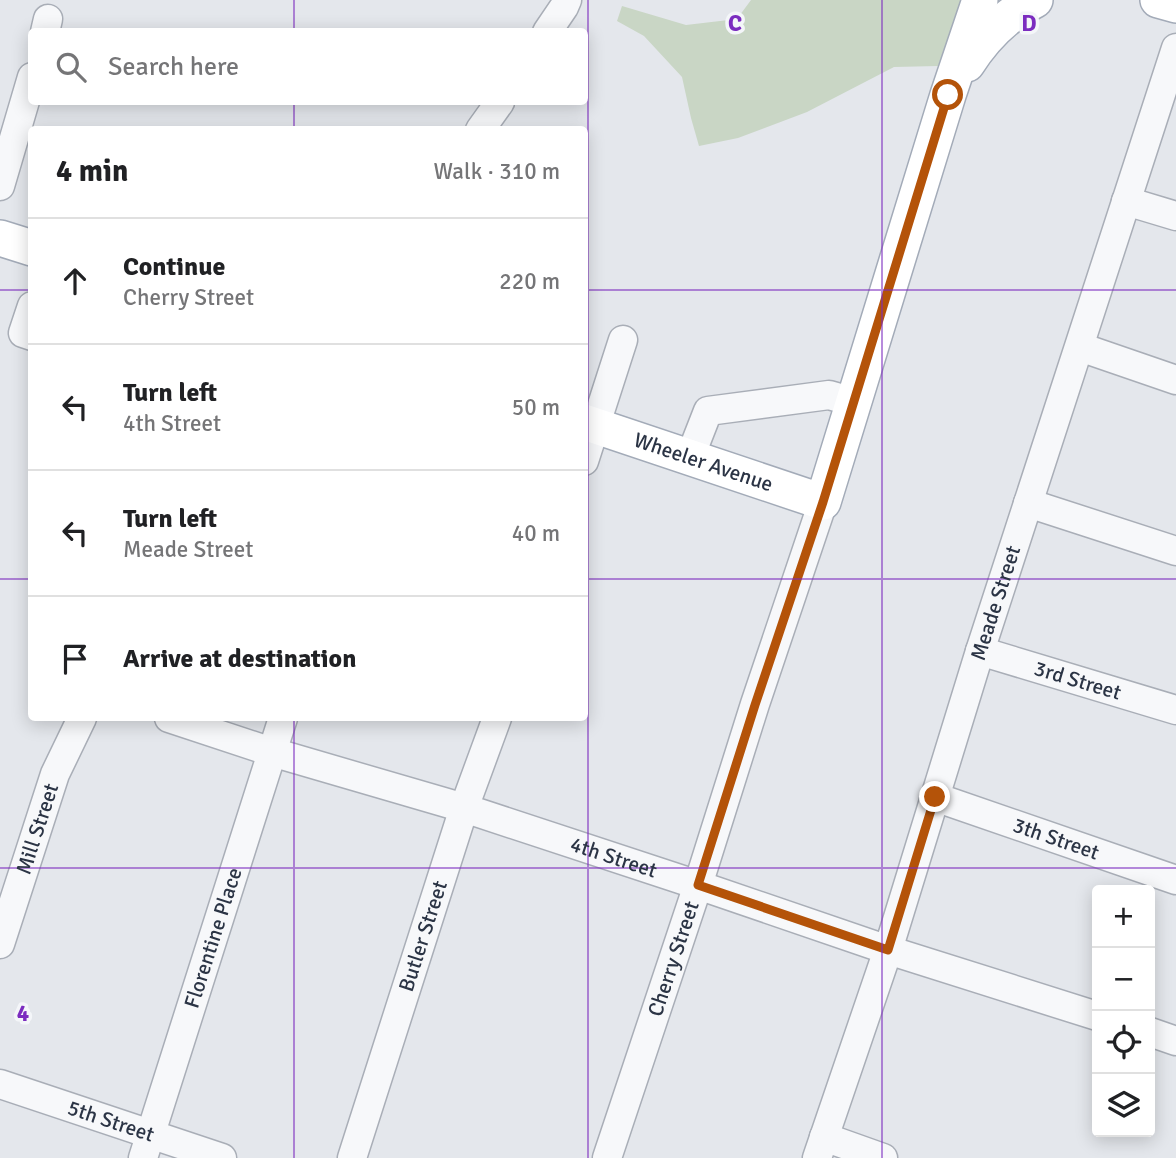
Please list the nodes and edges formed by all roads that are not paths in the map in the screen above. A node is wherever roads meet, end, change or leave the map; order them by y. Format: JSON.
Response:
{"nodes":[{"id":1,"x":980,"y":0,"type":"edge"},
{"id":2,"x":1035,"y":0,"type":"edge"},
{"id":3,"x":1158,"y":0,"type":"edge"},
{"id":4,"x":565,"y":4,"type":"edge"},
{"id":5,"x":1176,"y":5,"type":"edge"},
{"id":6,"x":550,"y":28,"type":"edge"},
{"id":7,"x":1176,"y":48,"type":"edge"},
{"id":8,"x":28,"y":91,"type":"edge"},
{"id":9,"x":948,"y":95,"type":"junction"},
{"id":10,"x":498,"y":105,"type":"edge"},
{"id":11,"x":484,"y":126,"type":"edge"},
{"id":12,"x":0,"y":186,"type":"edge"},
{"id":13,"x":1126,"y":201,"type":"junction"},
{"id":14,"x":1176,"y":216,"type":"edge"},
{"id":15,"x":0,"y":238,"type":"edge"},
{"id":16,"x":28,"y":247,"type":"edge"},
{"id":17,"x":28,"y":313,"type":"edge"},
{"id":18,"x":18,"y":332,"type":"edge"},
{"id":19,"x":623,"y":340,"type":"dead end"},
{"id":20,"x":1080,"y":347,"type":"junction"},
{"id":21,"x":1176,"y":380,"type":"edge"},
{"id":22,"x":854,"y":402,"type":"junction"},
{"id":23,"x":590,"y":424,"type":"edge"},
{"id":24,"x":690,"y":457,"type":"junction"},
{"id":25,"x":823,"y":502,"type":"junction"},
{"id":26,"x":1028,"y":503,"type":"junction"},
{"id":27,"x":1176,"y":551,"type":"edge"},
{"id":28,"x":980,"y":651,"type":"junction"},
{"id":29,"x":1176,"y":710,"type":"edge"},
{"id":30,"x":81,"y":721,"type":"edge"},
{"id":31,"x":178,"y":721,"type":"edge"},
{"id":32,"x":282,"y":721,"type":"edge"},
{"id":33,"x":496,"y":721,"type":"edge"},
{"id":34,"x":272,"y":752,"type":"junction"},
{"id":35,"x":935,"y":797,"type":"junction"},
{"id":36,"x":464,"y":808,"type":"junction"},
{"id":37,"x":1176,"y":880,"type":"edge"},
{"id":38,"x":698,"y":885,"type":"junction"},
{"id":39,"x":0,"y":944,"type":"edge"},
{"id":40,"x":888,"y":950,"type":"junction"},
{"id":41,"x":1092,"y":1014,"type":"edge"},
{"id":42,"x":1155,"y":1034,"type":"edge"},
{"id":43,"x":1176,"y":1041,"type":"edge"},
{"id":44,"x":0,"y":1084,"type":"edge"},
{"id":45,"x":147,"y":1147,"type":"edge"},
{"id":46,"x":821,"y":1147,"type":"edge"},
{"id":47,"x":222,"y":1158,"type":"edge"},
{"id":48,"x":352,"y":1158,"type":"edge"},
{"id":49,"x":607,"y":1158,"type":"edge"},
{"id":50,"x":883,"y":1158,"type":"edge"}],
"edges":[{"from":1,"to":9,"type":"main road","name":"Cherry Street"},
{"from":2,"to":9,"type":"main road"},
{"from":3,"to":5,"type":"main road"},
{"from":4,"to":6,"type":"street"},
{"from":7,"to":13,"type":"street","name":"Meade Street"},
{"from":8,"to":12,"type":"street"},
{"from":9,"to":22,"type":"main road","name":"Cherry Street"},
{"from":10,"to":11,"type":"street"},
{"from":13,"to":14,"type":"street"},
{"from":13,"to":20,"type":"street","name":"Meade Street"},
{"from":15,"to":16,"type":"main road"},
{"from":17,"to":18,"type":"street"},
{"from":19,"to":23,"type":"street"},
{"from":20,"to":21,"type":"street"},
{"from":20,"to":26,"type":"street","name":"Meade Street"},
{"from":22,"to":24,"type":"street"},
{"from":22,"to":25,"type":"main road","name":"Cherry Street"},
{"from":23,"to":24,"type":"main road","name":"Wheeler Avenue"},
{"from":24,"to":25,"type":"main road","name":"Wheeler Avenue"},
{"from":25,"to":38,"type":"street","name":"Cherry Street"},
{"from":26,"to":27,"type":"street"},
{"from":26,"to":28,"type":"street","name":"Meade Street"},
{"from":28,"to":29,"type":"street","name":"3rd Street"},
{"from":28,"to":35,"type":"street","name":"Meade Street"},
{"from":30,"to":39,"type":"street","name":"Mill Street"},
{"from":31,"to":34,"type":"street","name":"4th Street"},
{"from":32,"to":34,"type":"street","name":"Florentine Place"},
{"from":33,"to":36,"type":"street","name":"Butler Street"},
{"from":34,"to":36,"type":"street","name":"4th Street"},
{"from":34,"to":45,"type":"street","name":"Florentine Place"},
{"from":35,"to":37,"type":"street","name":"3th Street"},
{"from":35,"to":40,"type":"street","name":"Meade Street"},
{"from":36,"to":38,"type":"street","name":"4th Street"},
{"from":36,"to":48,"type":"street","name":"Butler Street"},
{"from":38,"to":40,"type":"street","name":"4th Street"},
{"from":38,"to":49,"type":"street","name":"Cherry Street"},
{"from":40,"to":41,"type":"street","name":"4th Street"},
{"from":40,"to":46,"type":"street","name":"Meade Street"},
{"from":42,"to":43,"type":"street"},
{"from":44,"to":45,"type":"street","name":"5th Street"},
{"from":45,"to":47,"type":"street","name":"5th Street"},
{"from":46,"to":50,"type":"street"}]}
